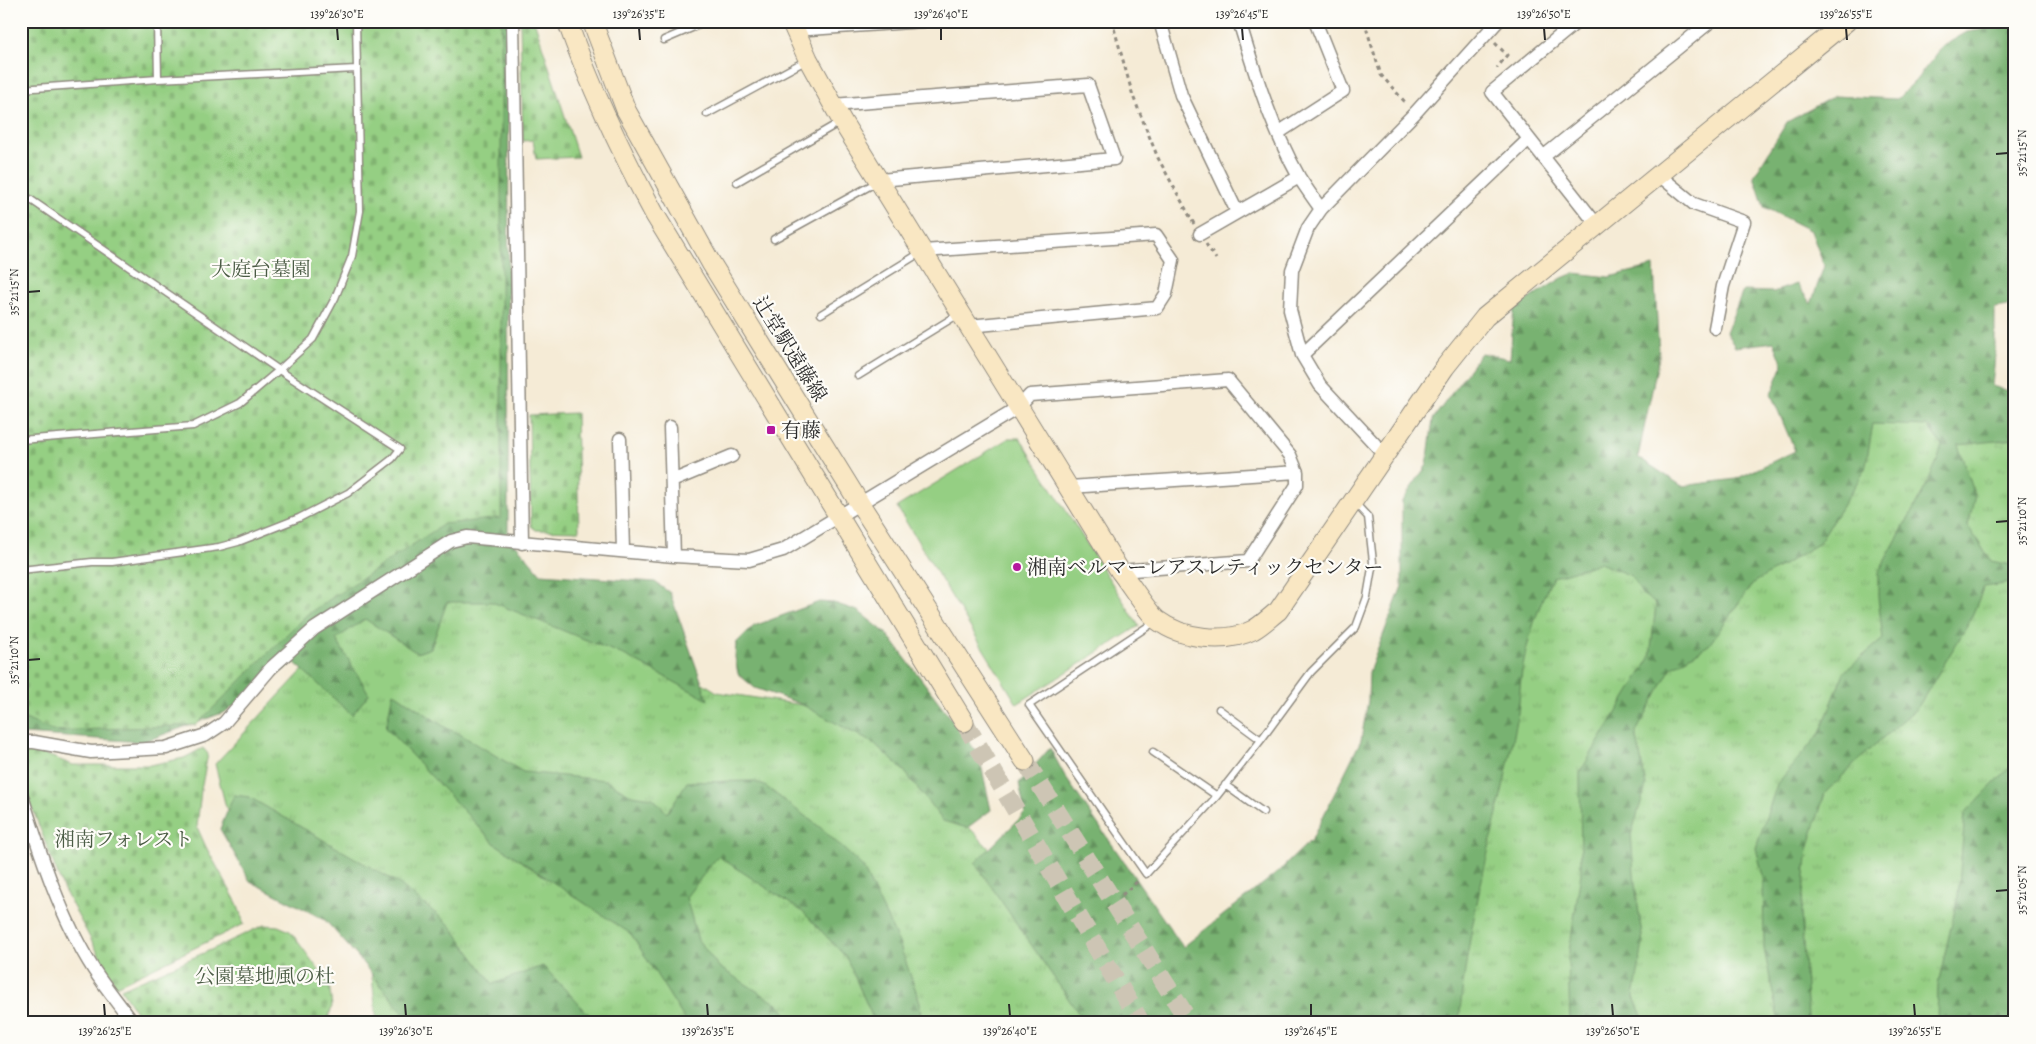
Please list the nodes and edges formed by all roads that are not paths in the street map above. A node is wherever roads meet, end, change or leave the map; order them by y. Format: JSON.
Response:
{"nodes":[{"id":1,"x":157,"y":21,"type":"edge"},
{"id":2,"x":356,"y":21,"type":"edge"},
{"id":3,"x":513,"y":21,"type":"edge"},
{"id":4,"x":567,"y":21,"type":"edge"},
{"id":5,"x":592,"y":21,"type":"edge"},
{"id":6,"x":708,"y":21,"type":"edge"},
{"id":7,"x":924,"y":21,"type":"edge"},
{"id":8,"x":1160,"y":21,"type":"edge"},
{"id":9,"x":1240,"y":21,"type":"edge"},
{"id":10,"x":1315,"y":21,"type":"edge"},
{"id":11,"x":1498,"y":21,"type":"edge"},
{"id":12,"x":1578,"y":21,"type":"edge"},
{"id":13,"x":1711,"y":21,"type":"edge"},
{"id":14,"x":1847,"y":21,"type":"edge"},
{"id":15,"x":793,"y":26,"type":"edge"},
{"id":16,"x":664,"y":40,"type":"dead end"},
{"id":17,"x":808,"y":59,"type":"junction"},
{"id":18,"x":356,"y":69,"type":"junction"},
{"id":19,"x":158,"y":79,"type":"junction"},
{"id":20,"x":21,"y":90,"type":"edge"},
{"id":21,"x":838,"y":113,"type":"junction"},
{"id":22,"x":707,"y":114,"type":"dead end"},
{"id":23,"x":1278,"y":133,"type":"junction"},
{"id":24,"x":1528,"y":139,"type":"junction"},
{"id":25,"x":1543,"y":157,"type":"junction"},
{"id":26,"x":1659,"y":174,"type":"junction"},
{"id":27,"x":1299,"y":177,"type":"junction"},
{"id":28,"x":880,"y":180,"type":"junction"},
{"id":29,"x":737,"y":182,"type":"dead end"},
{"id":30,"x":21,"y":193,"type":"edge"},
{"id":31,"x":1321,"y":209,"type":"junction"},
{"id":32,"x":1237,"y":212,"type":"junction"},
{"id":33,"x":1597,"y":225,"type":"junction"},
{"id":34,"x":1200,"y":234,"type":"road end"},
{"id":35,"x":774,"y":239,"type":"dead end"},
{"id":36,"x":923,"y":251,"type":"junction"},
{"id":37,"x":821,"y":314,"type":"dead end"},
{"id":38,"x":965,"y":319,"type":"junction"},
{"id":39,"x":1714,"y":328,"type":"dead end"},
{"id":40,"x":1302,"y":355,"type":"junction"},
{"id":41,"x":279,"y":370,"type":"junction"},
{"id":42,"x":858,"y":376,"type":"dead end"},
{"id":43,"x":1018,"y":406,"type":"junction"},
{"id":44,"x":670,"y":428,"type":"dead end"},
{"id":45,"x":620,"y":439,"type":"dead end"},
{"id":46,"x":21,"y":440,"type":"edge"},
{"id":47,"x":1385,"y":455,"type":"junction"},
{"id":48,"x":732,"y":456,"type":"dead end"},
{"id":49,"x":1297,"y":472,"type":"junction"},
{"id":50,"x":672,"y":482,"type":"junction"},
{"id":51,"x":1069,"y":487,"type":"junction"},
{"id":52,"x":1354,"y":501,"type":"junction"},
{"id":53,"x":860,"y":504,"type":"junction"},
{"id":54,"x":838,"y":517,"type":"junction"},
{"id":55,"x":522,"y":543,"type":"junction"},
{"id":56,"x":623,"y":551,"type":"junction"},
{"id":57,"x":674,"y":556,"type":"junction"},
{"id":58,"x":21,"y":570,"type":"edge"},
{"id":59,"x":1120,"y":571,"type":"junction"},
{"id":60,"x":1157,"y":620,"type":"junction"},
{"id":61,"x":1219,"y":709,"type":"dead end"},
{"id":62,"x":964,"y":722,"type":"tunnel mouth"},
{"id":63,"x":1261,"y":740,"type":"junction"},
{"id":64,"x":21,"y":742,"type":"edge"},
{"id":65,"x":1153,"y":752,"type":"dead end"},
{"id":66,"x":1025,"y":761,"type":"tunnel mouth"},
{"id":67,"x":1225,"y":785,"type":"junction"},
{"id":68,"x":21,"y":793,"type":"edge"},
{"id":69,"x":1217,"y":796,"type":"junction"},
{"id":70,"x":1263,"y":812,"type":"dead end"},
{"id":71,"x":133,"y":1023,"type":"edge"}],
"edges":[{"from":1,"to":19,"type":"lane"},
{"from":2,"to":18,"type":"lane"},
{"from":3,"to":55,"type":"street"},
{"from":4,"to":54,"type":"street"},
{"from":5,"to":53,"type":"street","name":"辻堂駅遠藤線"},
{"from":6,"to":16,"type":"lane"},
{"from":7,"to":15,"type":"street"},
{"from":8,"to":32,"type":"street"},
{"from":9,"to":23,"type":"street"},
{"from":10,"to":23,"type":"street"},
{"from":11,"to":31,"type":"street"},
{"from":12,"to":24,"type":"street"},
{"from":13,"to":25,"type":"street"},
{"from":14,"to":26,"type":"street"},
{"from":15,"to":17,"type":"street"},
{"from":17,"to":21,"type":"street"},
{"from":17,"to":22,"type":"lane"},
{"from":18,"to":19,"type":"lane"},
{"from":18,"to":41,"type":"lane"},
{"from":19,"to":20,"type":"lane"},
{"from":21,"to":28,"type":"street"},
{"from":21,"to":28,"type":"street"},
{"from":21,"to":29,"type":"lane"},
{"from":23,"to":27,"type":"street"},
{"from":24,"to":25,"type":"street"},
{"from":24,"to":40,"type":"street"},
{"from":25,"to":33,"type":"street"},
{"from":26,"to":33,"type":"street"},
{"from":26,"to":39,"type":"street"},
{"from":27,"to":31,"type":"street"},
{"from":27,"to":32,"type":"street"},
{"from":28,"to":35,"type":"lane"},
{"from":28,"to":36,"type":"street"},
{"from":30,"to":41,"type":"lane"},
{"from":31,"to":40,"type":"street"},
{"from":32,"to":34,"type":"street"},
{"from":33,"to":47,"type":"street"},
{"from":36,"to":37,"type":"lane"},
{"from":36,"to":38,"type":"street"},
{"from":36,"to":38,"type":"street"},
{"from":38,"to":42,"type":"lane"},
{"from":38,"to":43,"type":"street"},
{"from":40,"to":47,"type":"street"},
{"from":41,"to":46,"type":"lane"},
{"from":41,"to":58,"type":"lane"},
{"from":43,"to":49,"type":"street"},
{"from":43,"to":51,"type":"street"},
{"from":43,"to":53,"type":"street"},
{"from":44,"to":50,"type":"street"},
{"from":45,"to":56,"type":"street"},
{"from":47,"to":52,"type":"street"},
{"from":48,"to":50,"type":"street"},
{"from":49,"to":51,"type":"street"},
{"from":49,"to":59,"type":"street"},
{"from":50,"to":57,"type":"street"},
{"from":51,"to":59,"type":"street"},
{"from":52,"to":60,"type":"street"},
{"from":52,"to":63,"type":"lane"},
{"from":53,"to":54,"type":"street"},
{"from":53,"to":66,"type":"street","name":"辻堂駅遠藤線"},
{"from":54,"to":57,"type":"street"},
{"from":54,"to":62,"type":"street"},
{"from":55,"to":56,"type":"street"},
{"from":55,"to":64,"type":"street"},
{"from":56,"to":57,"type":"street"},
{"from":59,"to":60,"type":"street"},
{"from":60,"to":69,"type":"lane"},
{"from":61,"to":63,"type":"lane"},
{"from":63,"to":67,"type":"lane"},
{"from":65,"to":69,"type":"lane"},
{"from":67,"to":69,"type":"lane"},
{"from":67,"to":70,"type":"lane"},
{"from":68,"to":71,"type":"street"}]}
